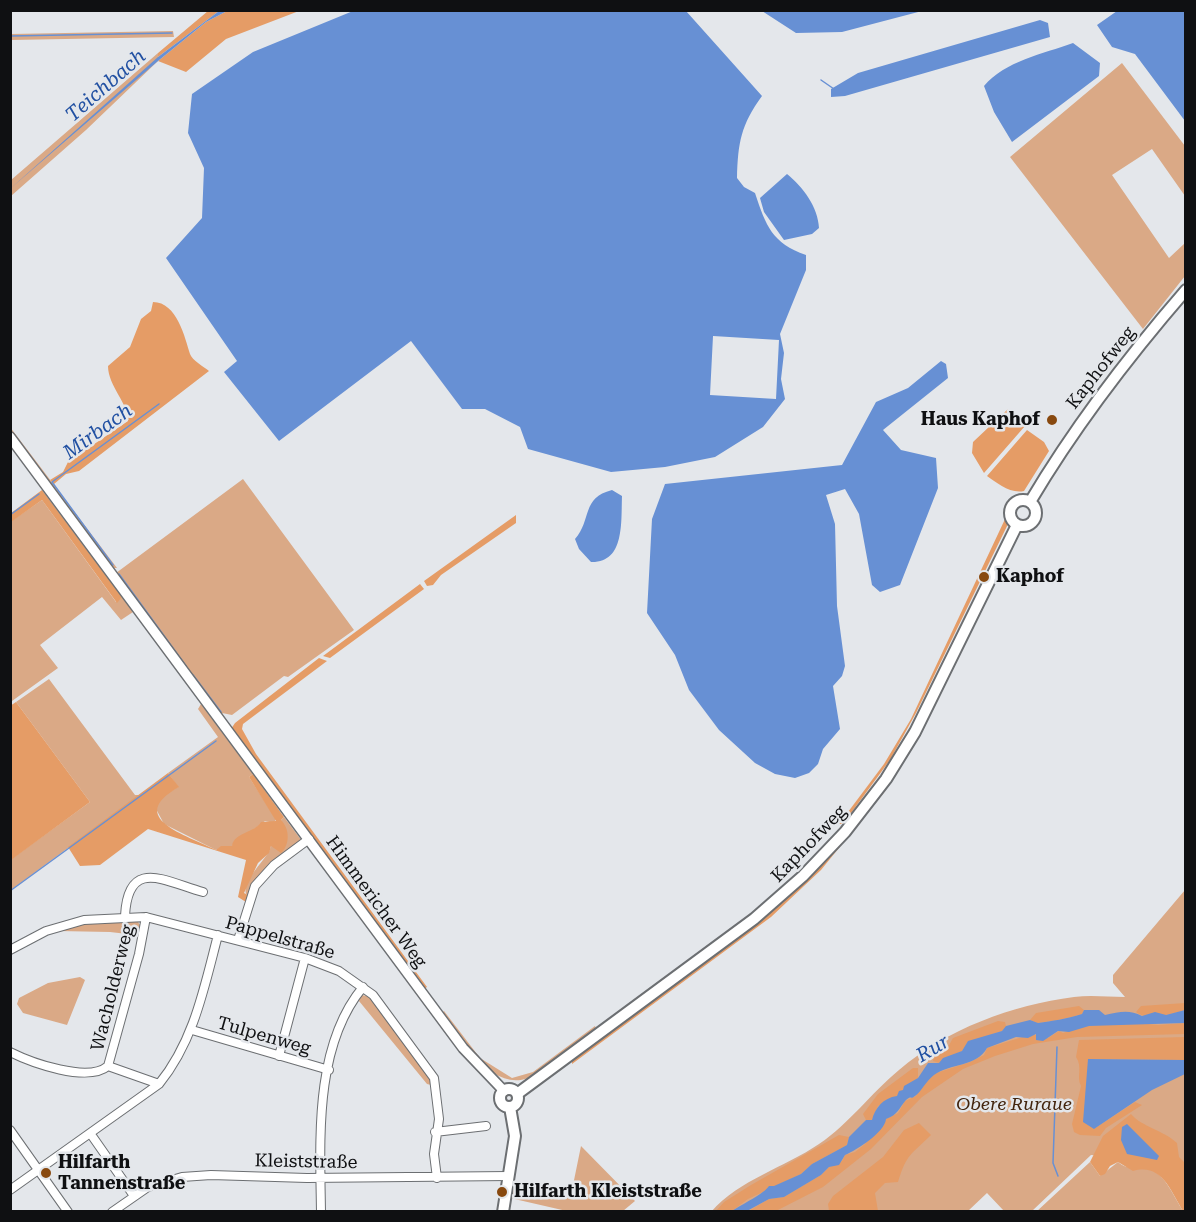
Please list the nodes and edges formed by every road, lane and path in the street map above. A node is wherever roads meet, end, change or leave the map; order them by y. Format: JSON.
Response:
{"nodes":[{"id":1,"x":1185,"y":290,"type":"edge"},
{"id":2,"x":10,"y":437,"type":"edge"},
{"id":3,"x":1030,"y":502,"type":"junction"},
{"id":4,"x":1017,"y":525,"type":"junction"},
{"id":5,"x":309,"y":839,"type":"junction"},
{"id":6,"x":203,"y":892,"type":"dead end"},
{"id":7,"x":125,"y":916,"type":"junction"},
{"id":8,"x":146,"y":917,"type":"junction"},
{"id":9,"x":218,"y":935,"type":"junction"},
{"id":10,"x":238,"y":940,"type":"junction"},
{"id":11,"x":10,"y":950,"type":"edge"},
{"id":12,"x":304,"y":958,"type":"junction"},
{"id":13,"x":363,"y":987,"type":"junction"},
{"id":14,"x":192,"y":1030,"type":"junction"},
{"id":15,"x":10,"y":1052,"type":"edge"},
{"id":16,"x":279,"y":1056,"type":"junction"},
{"id":17,"x":108,"y":1066,"type":"junction"},
{"id":18,"x":329,"y":1070,"type":"junction"},
{"id":19,"x":159,"y":1084,"type":"junction"},
{"id":20,"x":504,"y":1091,"type":"junction"},
{"id":21,"x":517,"y":1094,"type":"junction"},
{"id":22,"x":510,"y":1107,"type":"junction"},
{"id":23,"x":486,"y":1126,"type":"dead end"},
{"id":24,"x":10,"y":1130,"type":"edge"},
{"id":25,"x":435,"y":1132,"type":"junction"},
{"id":26,"x":90,"y":1133,"type":"junction"},
{"id":27,"x":39,"y":1169,"type":"junction"},
{"id":28,"x":509,"y":1176,"type":"junction"},
{"id":29,"x":320,"y":1178,"type":"junction"},
{"id":30,"x":437,"y":1178,"type":"junction"},
{"id":31,"x":10,"y":1190,"type":"edge"},
{"id":32,"x":134,"y":1196,"type":"junction"},
{"id":33,"x":68,"y":1212,"type":"edge"},
{"id":34,"x":112,"y":1212,"type":"edge"},
{"id":35,"x":321,"y":1212,"type":"edge"},
{"id":36,"x":503,"y":1212,"type":"edge"}],
"edges":[{"from":1,"to":3,"type":"main road","name":"Kaphofweg"},
{"from":2,"to":5,"type":"street","name":"Himmericher Weg"},
{"from":3,"to":4,"type":"main road","name":"Kaphofweg"},
{"from":3,"to":4,"type":"main road","name":"Kaphofweg"},
{"from":4,"to":21,"type":"main road","name":"Kaphofweg"},
{"from":5,"to":10,"type":"street"},
{"from":5,"to":20,"type":"street","name":"Himmericher Weg"},
{"from":6,"to":7,"type":"street"},
{"from":7,"to":8,"type":"street","name":"Pappelstraße"},
{"from":7,"to":11,"type":"street","name":"Pappelstraße"},
{"from":8,"to":9,"type":"street","name":"Pappelstraße"},
{"from":8,"to":17,"type":"street","name":"Wacholderweg"},
{"from":9,"to":10,"type":"street","name":"Pappelstraße"},
{"from":9,"to":14,"type":"street"},
{"from":10,"to":12,"type":"street","name":"Pappelstraße"},
{"from":12,"to":13,"type":"street","name":"Pappelstraße"},
{"from":12,"to":16,"type":"street"},
{"from":13,"to":18,"type":"street"},
{"from":13,"to":25,"type":"street","name":"Pappelstraße"},
{"from":14,"to":16,"type":"street","name":"Tulpenweg"},
{"from":14,"to":19,"type":"street"},
{"from":15,"to":17,"type":"street"},
{"from":16,"to":18,"type":"street","name":"Tulpenweg"},
{"from":17,"to":19,"type":"street"},
{"from":18,"to":29,"type":"street"},
{"from":19,"to":26,"type":"street"},
{"from":20,"to":21,"type":"main road"},
{"from":20,"to":22,"type":"main road"},
{"from":21,"to":22,"type":"main road"},
{"from":22,"to":28,"type":"main road"},
{"from":23,"to":25,"type":"street"},
{"from":24,"to":27,"type":"street"},
{"from":25,"to":30,"type":"street","name":"Pappelstraße"},
{"from":26,"to":27,"type":"street"},
{"from":26,"to":32,"type":"street"},
{"from":27,"to":31,"type":"street"},
{"from":27,"to":33,"type":"street"},
{"from":28,"to":30,"type":"street","name":"Kleiststraße"},
{"from":28,"to":36,"type":"main road"},
{"from":29,"to":30,"type":"street","name":"Kleiststraße"},
{"from":29,"to":32,"type":"street","name":"Kleiststraße"},
{"from":29,"to":35,"type":"street"},
{"from":32,"to":34,"type":"street","name":"Kleiststraße"}]}
